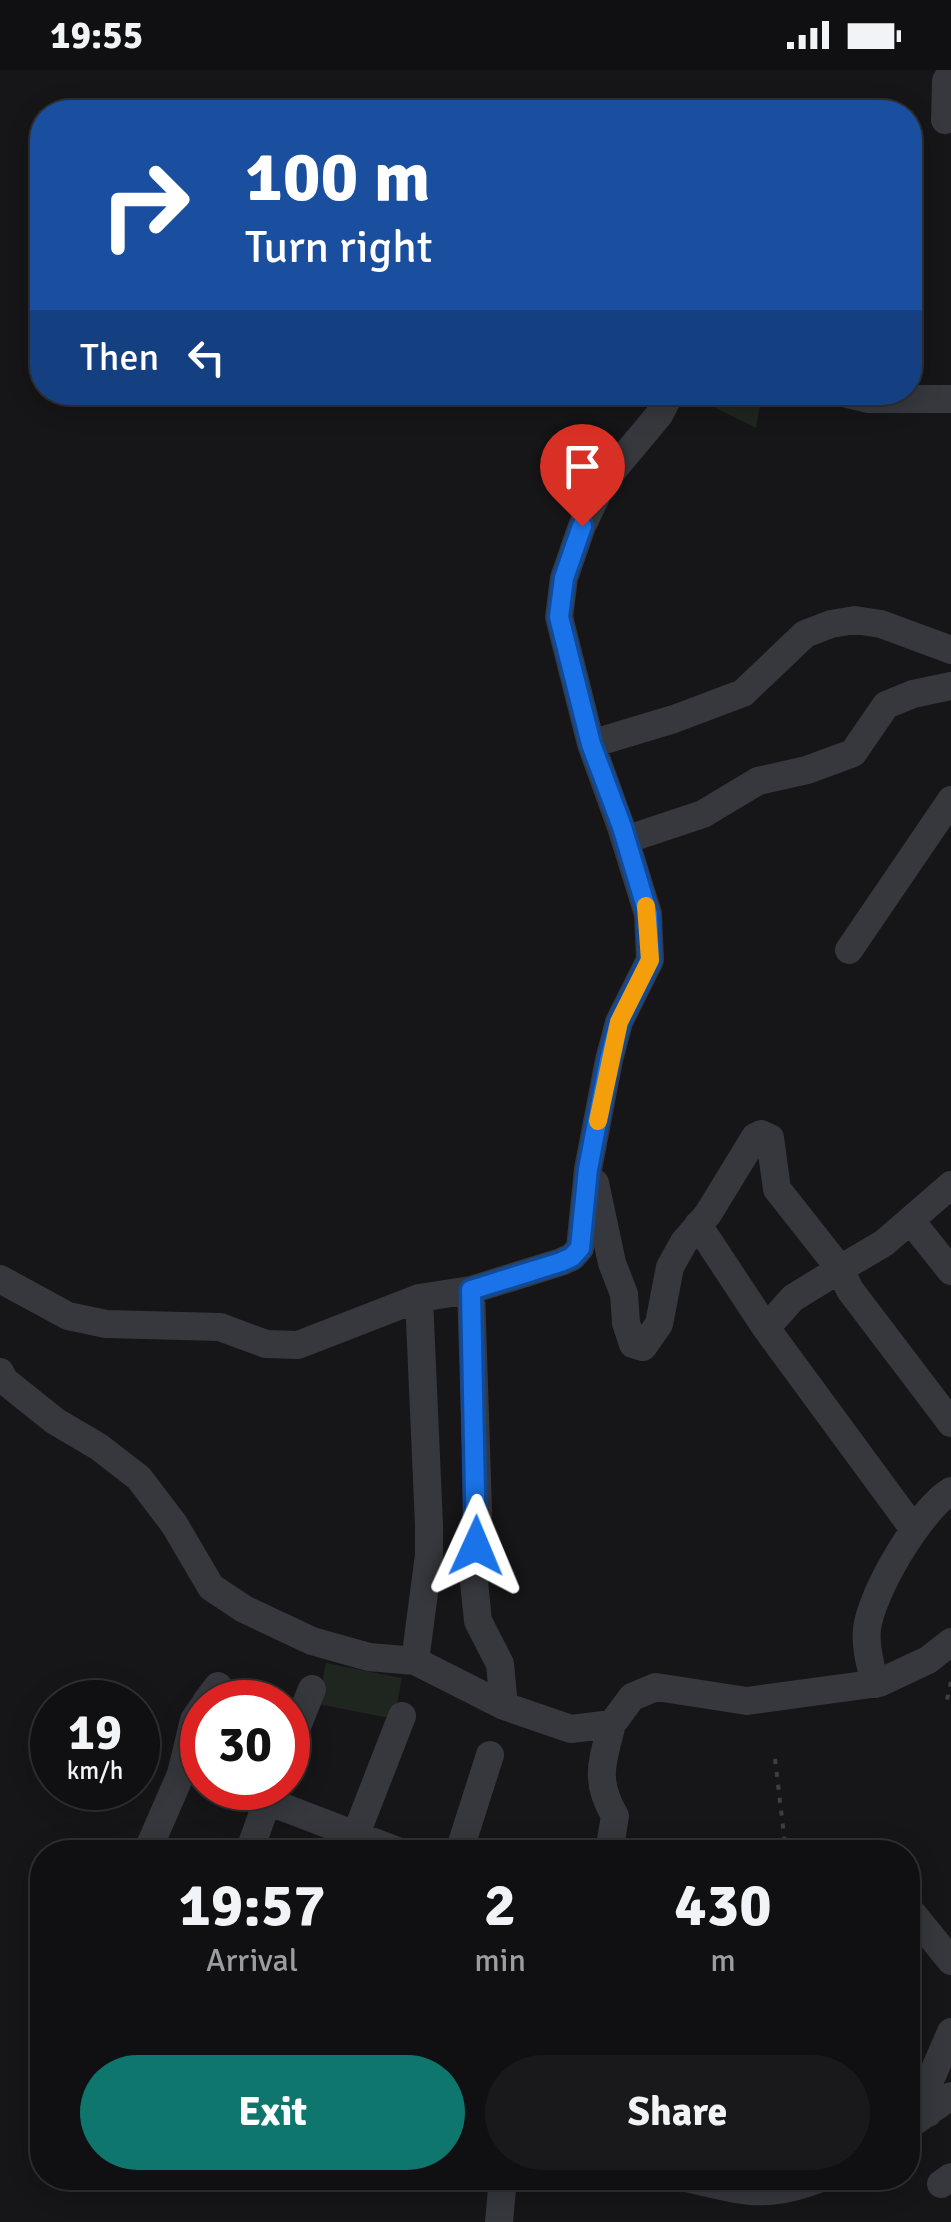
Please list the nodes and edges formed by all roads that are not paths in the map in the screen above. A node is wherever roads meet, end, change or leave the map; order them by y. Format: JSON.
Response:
{"nodes":[{"id":1,"x":951,"y":72,"type":"edge"},
{"id":2,"x":944,"y":120,"type":"dead end"},
{"id":3,"x":951,"y":398,"type":"edge"},
{"id":4,"x":922,"y":399,"type":"edge"},
{"id":5,"x":664,"y":405,"type":"edge"},
{"id":6,"x":951,"y":650,"type":"edge"},
{"id":7,"x":951,"y":686,"type":"edge"},
{"id":8,"x":591,"y":744,"type":"junction"},
{"id":9,"x":951,"y":800,"type":"edge"},
{"id":10,"x":626,"y":840,"type":"junction"},
{"id":11,"x":849,"y":950,"type":"dead end"},
{"id":12,"x":588,"y":1169,"type":"junction"},
{"id":13,"x":951,"y":1185,"type":"edge"},
{"id":14,"x":910,"y":1221,"type":"junction"},
{"id":15,"x":698,"y":1225,"type":"junction"},
{"id":16,"x":840,"y":1270,"type":"junction"},
{"id":17,"x":951,"y":1272,"type":"edge"},
{"id":18,"x":0,"y":1279,"type":"edge"},
{"id":19,"x":471,"y":1290,"type":"junction"},
{"id":20,"x":419,"y":1298,"type":"junction"},
{"id":21,"x":766,"y":1328,"type":"junction"},
{"id":22,"x":0,"y":1372,"type":"edge"},
{"id":23,"x":951,"y":1423,"type":"edge"},
{"id":24,"x":951,"y":1491,"type":"edge"},
{"id":25,"x":913,"y":1528,"type":"junction"},
{"id":26,"x":951,"y":1642,"type":"edge"},
{"id":27,"x":415,"y":1661,"type":"junction"},
{"id":28,"x":874,"y":1684,"type":"junction"},
{"id":29,"x":312,"y":1688,"type":"dead end"},
{"id":30,"x":310,"y":1693,"type":"edge"},
{"id":31,"x":504,"y":1706,"type":"junction"},
{"id":32,"x":402,"y":1716,"type":"dead end"},
{"id":33,"x":612,"y":1724,"type":"junction"},
{"id":34,"x":490,"y":1755,"type":"dead end"},
{"id":35,"x":180,"y":1778,"type":"edge"},
{"id":36,"x":263,"y":1810,"type":"edge"},
{"id":37,"x":295,"y":1810,"type":"edge"},
{"id":38,"x":152,"y":1840,"type":"edge"},
{"id":39,"x":253,"y":1840,"type":"edge"},
{"id":40,"x":344,"y":1840,"type":"edge"},
{"id":41,"x":353,"y":1840,"type":"edge"},
{"id":42,"x":463,"y":1840,"type":"edge"},
{"id":43,"x":611,"y":1840,"type":"edge"},
{"id":44,"x":920,"y":1923,"type":"edge"},
{"id":45,"x":951,"y":1961,"type":"edge"},
{"id":46,"x":951,"y":2032,"type":"edge"},
{"id":47,"x":929,"y":2112,"type":"edge"},
{"id":48,"x":502,"y":2190,"type":"edge"},
{"id":49,"x":738,"y":2190,"type":"edge"},
{"id":50,"x":787,"y":2190,"type":"edge"},
{"id":51,"x":499,"y":2222,"type":"edge"}],
"edges":[{"from":1,"to":2,"type":"street"},
{"from":3,"to":4,"type":"street"},
{"from":5,"to":8,"type":"street"},
{"from":6,"to":8,"type":"street"},
{"from":7,"to":10,"type":"street"},
{"from":8,"to":10,"type":"street"},
{"from":9,"to":11,"type":"street"},
{"from":10,"to":12,"type":"street"},
{"from":12,"to":15,"type":"street"},
{"from":12,"to":19,"type":"street"},
{"from":13,"to":14,"type":"street"},
{"from":14,"to":16,"type":"street"},
{"from":14,"to":17,"type":"street"},
{"from":15,"to":16,"type":"street"},
{"from":15,"to":21,"type":"street"},
{"from":16,"to":21,"type":"street"},
{"from":16,"to":23,"type":"street"},
{"from":18,"to":20,"type":"street"},
{"from":19,"to":20,"type":"street"},
{"from":19,"to":31,"type":"street"},
{"from":20,"to":27,"type":"street"},
{"from":21,"to":25,"type":"street"},
{"from":22,"to":27,"type":"street"},
{"from":24,"to":25,"type":"street"},
{"from":25,"to":28,"type":"street"},
{"from":26,"to":28,"type":"street"},
{"from":27,"to":31,"type":"street"},
{"from":28,"to":33,"type":"street"},
{"from":29,"to":30,"type":"street"},
{"from":31,"to":33,"type":"street"},
{"from":32,"to":41,"type":"street"},
{"from":33,"to":43,"type":"street"},
{"from":34,"to":42,"type":"street"},
{"from":35,"to":38,"type":"street"},
{"from":36,"to":39,"type":"street"},
{"from":37,"to":40,"type":"street"},
{"from":44,"to":45,"type":"street"},
{"from":46,"to":47,"type":"street"},
{"from":48,"to":51,"type":"street"},
{"from":49,"to":50,"type":"street"}]}
